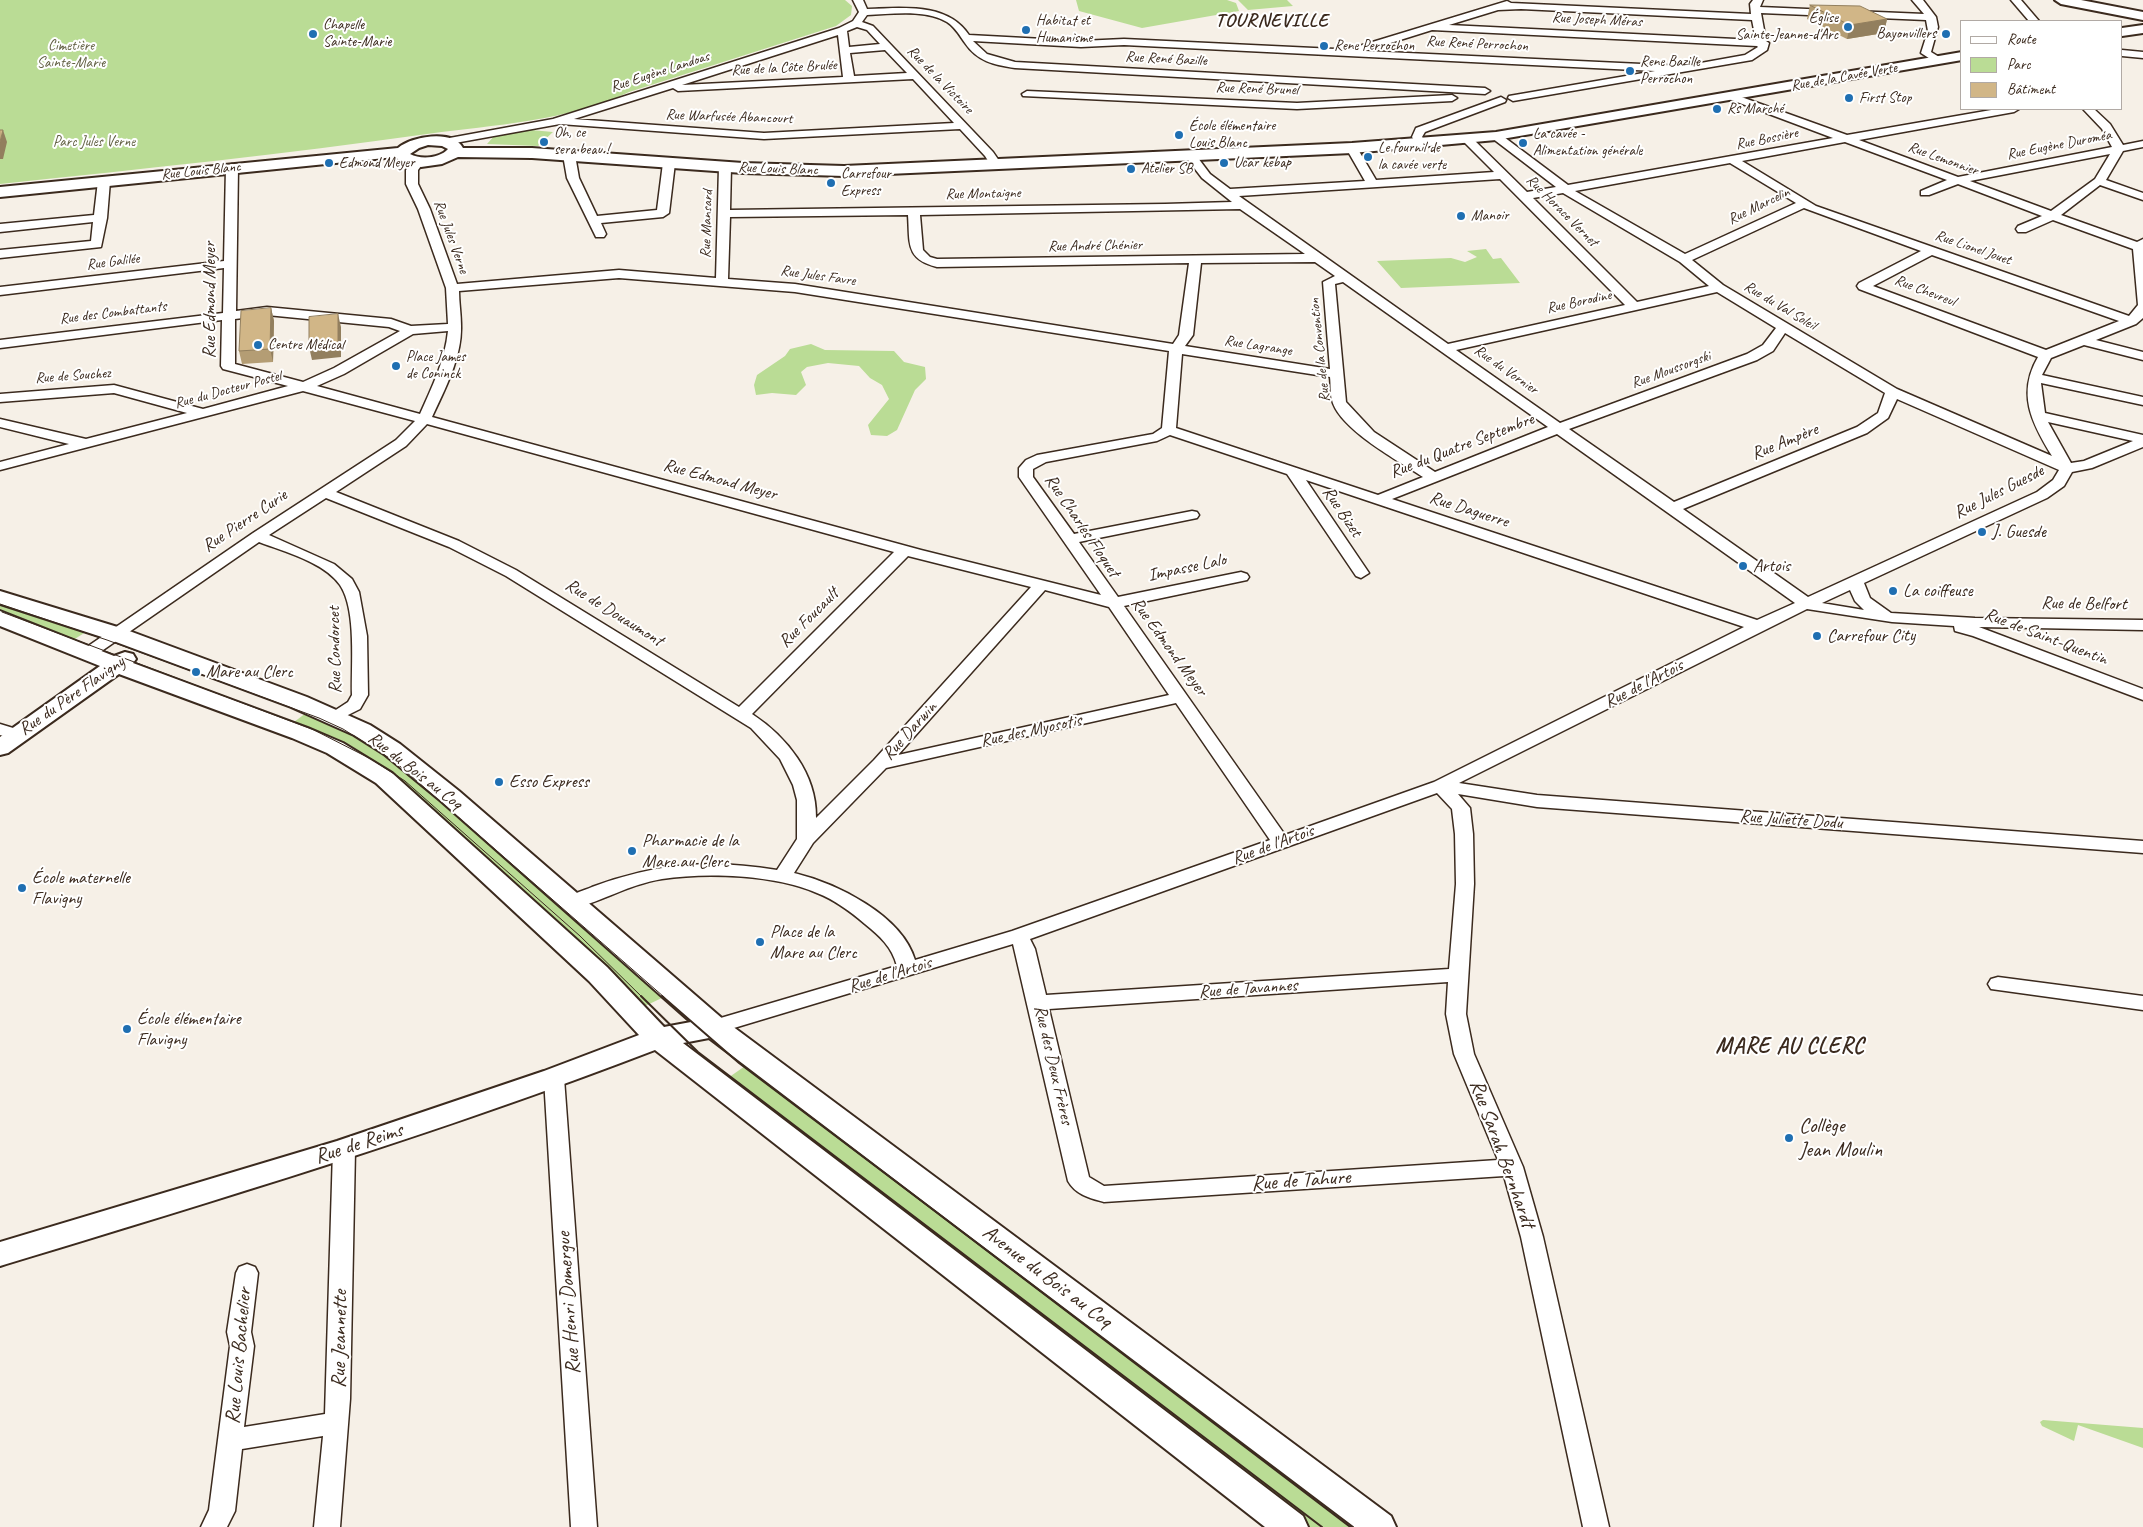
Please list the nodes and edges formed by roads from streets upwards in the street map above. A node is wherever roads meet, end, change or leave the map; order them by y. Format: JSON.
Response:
{"nodes":[{"id":1,"x":858,"y":0,"type":"edge"},
{"id":2,"x":1522,"y":0,"type":"edge"},
{"id":3,"x":1917,"y":0,"type":"edge"},
{"id":4,"x":2016,"y":0,"type":"edge"},
{"id":5,"x":2061,"y":0,"type":"edge"},
{"id":6,"x":1496,"y":7,"type":"junction"},
{"id":7,"x":1756,"y":9,"type":"edge"},
{"id":8,"x":864,"y":12,"type":"junction"},
{"id":9,"x":1931,"y":17,"type":"junction"},
{"id":10,"x":2143,"y":18,"type":"edge"},
{"id":11,"x":2033,"y":20,"type":"edge"},
{"id":12,"x":856,"y":24,"type":"junction"},
{"id":13,"x":1429,"y":27,"type":"junction"},
{"id":14,"x":2143,"y":29,"type":"edge"},
{"id":15,"x":842,"y":30,"type":"junction"},
{"id":16,"x":2123,"y":32,"type":"edge"},
{"id":17,"x":967,"y":38,"type":"junction"},
{"id":18,"x":1764,"y":43,"type":"junction"},
{"id":19,"x":887,"y":47,"type":"junction"},
{"id":20,"x":1925,"y":48,"type":"junction"},
{"id":21,"x":844,"y":50,"type":"junction"},
{"id":22,"x":1351,"y":53,"type":"junction"},
{"id":23,"x":2123,"y":53,"type":"edge"},
{"id":24,"x":2143,"y":55,"type":"edge"},
{"id":25,"x":1960,"y":56,"type":"edge"},
{"id":26,"x":1938,"y":60,"type":"junction"},
{"id":27,"x":1896,"y":68,"type":"junction"},
{"id":28,"x":1685,"y":69,"type":"junction"},
{"id":29,"x":915,"y":76,"type":"junction"},
{"id":30,"x":848,"y":80,"type":"junction"},
{"id":31,"x":653,"y":90,"type":"junction"},
{"id":32,"x":1027,"y":94,"type":"dead end"},
{"id":33,"x":1485,"y":94,"type":"junction"},
{"id":34,"x":1507,"y":96,"type":"junction"},
{"id":35,"x":1732,"y":97,"type":"junction"},
{"id":36,"x":2008,"y":110,"type":"edge"},
{"id":37,"x":2089,"y":110,"type":"edge"},
{"id":38,"x":555,"y":122,"type":"junction"},
{"id":39,"x":963,"y":126,"type":"junction"},
{"id":40,"x":1496,"y":136,"type":"junction"},
{"id":41,"x":1467,"y":139,"type":"junction"},
{"id":42,"x":1846,"y":139,"type":"junction"},
{"id":43,"x":1421,"y":143,"type":"junction"},
{"id":44,"x":2143,"y":144,"type":"edge"},
{"id":45,"x":449,"y":147,"type":"junction"},
{"id":46,"x":1352,"y":148,"type":"junction"},
{"id":47,"x":2119,"y":149,"type":"junction"},
{"id":48,"x":402,"y":152,"type":"junction"},
{"id":49,"x":569,"y":156,"type":"junction"},
{"id":50,"x":1191,"y":156,"type":"junction"},
{"id":51,"x":1734,"y":160,"type":"junction"},
{"id":52,"x":418,"y":162,"type":"junction"},
{"id":53,"x":669,"y":163,"type":"junction"},
{"id":54,"x":996,"y":165,"type":"junction"},
{"id":55,"x":232,"y":167,"type":"junction"},
{"id":56,"x":725,"y":167,"type":"junction"},
{"id":57,"x":1503,"y":175,"type":"junction"},
{"id":58,"x":1958,"y":180,"type":"junction"},
{"id":59,"x":104,"y":181,"type":"junction"},
{"id":60,"x":2099,"y":181,"type":"junction"},
{"id":61,"x":1373,"y":184,"type":"junction"},
{"id":62,"x":1567,"y":190,"type":"junction"},
{"id":63,"x":0,"y":192,"type":"edge"},
{"id":64,"x":1227,"y":193,"type":"junction"},
{"id":65,"x":1925,"y":193,"type":"dead end"},
{"id":66,"x":1526,"y":196,"type":"junction"},
{"id":67,"x":2143,"y":197,"type":"edge"},
{"id":68,"x":1242,"y":204,"type":"junction"},
{"id":69,"x":1803,"y":204,"type":"junction"},
{"id":70,"x":914,"y":212,"type":"junction"},
{"id":71,"x":723,"y":214,"type":"junction"},
{"id":72,"x":2053,"y":215,"type":"junction"},
{"id":73,"x":101,"y":218,"type":"junction"},
{"id":74,"x":594,"y":220,"type":"junction"},
{"id":75,"x":0,"y":228,"type":"edge"},
{"id":76,"x":2022,"y":229,"type":"dead end"},
{"id":77,"x":600,"y":234,"type":"dead end"},
{"id":78,"x":2142,"y":246,"type":"edge"},
{"id":79,"x":1931,"y":250,"type":"junction"},
{"id":80,"x":0,"y":254,"type":"edge"},
{"id":81,"x":1317,"y":258,"type":"junction"},
{"id":82,"x":1684,"y":259,"type":"junction"},
{"id":83,"x":1195,"y":261,"type":"junction"},
{"id":84,"x":229,"y":264,"type":"junction"},
{"id":85,"x":1346,"y":277,"type":"junction"},
{"id":86,"x":722,"y":282,"type":"junction"},
{"id":87,"x":452,"y":288,"type":"junction"},
{"id":88,"x":1719,"y":288,"type":"junction"},
{"id":89,"x":0,"y":291,"type":"edge"},
{"id":90,"x":2143,"y":305,"type":"edge"},
{"id":91,"x":1633,"y":306,"type":"junction"},
{"id":92,"x":230,"y":316,"type":"junction"},
{"id":93,"x":2132,"y":321,"type":"junction"},
{"id":94,"x":455,"y":327,"type":"junction"},
{"id":95,"x":1783,"y":327,"type":"junction"},
{"id":96,"x":410,"y":330,"type":"junction"},
{"id":97,"x":2081,"y":340,"type":"junction"},
{"id":98,"x":0,"y":344,"type":"edge"},
{"id":99,"x":1446,"y":348,"type":"junction"},
{"id":100,"x":1176,"y":350,"type":"junction"},
{"id":101,"x":2046,"y":355,"type":"junction"},
{"id":102,"x":2143,"y":356,"type":"edge"},
{"id":103,"x":1336,"y":374,"type":"junction"},
{"id":104,"x":2034,"y":377,"type":"junction"},
{"id":105,"x":305,"y":386,"type":"junction"},
{"id":106,"x":1892,"y":392,"type":"junction"},
{"id":107,"x":0,"y":398,"type":"edge"},
{"id":108,"x":2143,"y":401,"type":"edge"},
{"id":109,"x":204,"y":413,"type":"junction"},
{"id":110,"x":2040,"y":416,"type":"junction"},
{"id":111,"x":424,"y":420,"type":"junction"},
{"id":112,"x":0,"y":423,"type":"edge"},
{"id":113,"x":1560,"y":428,"type":"junction"},
{"id":114,"x":1168,"y":430,"type":"junction"},
{"id":115,"x":2143,"y":441,"type":"edge"},
{"id":116,"x":88,"y":444,"type":"junction"},
{"id":117,"x":0,"y":466,"type":"edge"},
{"id":118,"x":2067,"y":468,"type":"junction"},
{"id":119,"x":1293,"y":472,"type":"junction"},
{"id":120,"x":1433,"y":477,"type":"junction"},
{"id":121,"x":324,"y":492,"type":"junction"},
{"id":122,"x":1378,"y":500,"type":"junction"},
{"id":123,"x":1673,"y":508,"type":"junction"},
{"id":124,"x":1192,"y":515,"type":"dead end"},
{"id":125,"x":258,"y":536,"type":"junction"},
{"id":126,"x":1069,"y":540,"type":"junction"},
{"id":127,"x":905,"y":550,"type":"junction"},
{"id":128,"x":1361,"y":573,"type":"dead end"},
{"id":129,"x":1241,"y":577,"type":"dead end"},
{"id":130,"x":1856,"y":582,"type":"junction"},
{"id":131,"x":1040,"y":586,"type":"junction"},
{"id":132,"x":0,"y":597,"type":"edge"},
{"id":133,"x":1112,"y":603,"type":"junction"},
{"id":134,"x":1809,"y":604,"type":"junction"},
{"id":135,"x":1892,"y":617,"type":"junction"},
{"id":136,"x":0,"y":618,"type":"edge"},
{"id":137,"x":1934,"y":621,"type":"junction"},
{"id":138,"x":2025,"y":623,"type":"junction"},
{"id":139,"x":2143,"y":625,"type":"edge"},
{"id":140,"x":1758,"y":626,"type":"junction"},
{"id":141,"x":116,"y":634,"type":"junction"},
{"id":142,"x":2005,"y":642,"type":"junction"},
{"id":143,"x":144,"y":645,"type":"junction"},
{"id":144,"x":86,"y":654,"type":"junction"},
{"id":145,"x":116,"y":665,"type":"junction"},
{"id":146,"x":2143,"y":695,"type":"edge"},
{"id":147,"x":1180,"y":697,"type":"junction"},
{"id":148,"x":742,"y":714,"type":"junction"},
{"id":149,"x":334,"y":717,"type":"junction"},
{"id":150,"x":6,"y":737,"type":"edge"},
{"id":151,"x":880,"y":764,"type":"junction"},
{"id":152,"x":1440,"y":786,"type":"junction"},
{"id":153,"x":806,"y":839,"type":"junction"},
{"id":154,"x":1281,"y":842,"type":"junction"},
{"id":155,"x":2143,"y":847,"type":"edge"},
{"id":156,"x":782,"y":877,"type":"junction"},
{"id":157,"x":572,"y":903,"type":"junction"},
{"id":158,"x":1019,"y":936,"type":"junction"},
{"id":159,"x":908,"y":970,"type":"junction"},
{"id":160,"x":1458,"y":975,"type":"junction"},
{"id":161,"x":1998,"y":984,"type":"dead end"},
{"id":162,"x":1038,"y":1003,"type":"junction"},
{"id":163,"x":2143,"y":1003,"type":"edge"},
{"id":164,"x":714,"y":1027,"type":"junction"},
{"id":165,"x":658,"y":1038,"type":"junction"},
{"id":166,"x":554,"y":1078,"type":"junction"},
{"id":167,"x":344,"y":1150,"type":"junction"},
{"id":168,"x":1512,"y":1167,"type":"junction"},
{"id":169,"x":1091,"y":1190,"type":"joint"},
{"id":170,"x":0,"y":1254,"type":"edge"},
{"id":171,"x":247,"y":1273,"type":"dead end"},
{"id":172,"x":336,"y":1423,"type":"junction"},
{"id":173,"x":232,"y":1440,"type":"junction"},
{"id":174,"x":214,"y":1527,"type":"edge"},
{"id":175,"x":327,"y":1527,"type":"edge"},
{"id":176,"x":584,"y":1527,"type":"edge"},
{"id":177,"x":1291,"y":1527,"type":"edge"},
{"id":178,"x":1379,"y":1527,"type":"edge"},
{"id":179,"x":1596,"y":1527,"type":"edge"}],
"edges":[{"from":1,"to":8,"type":"street"},
{"from":2,"to":6,"type":"street"},
{"from":3,"to":9,"type":"street"},
{"from":4,"to":11,"type":"street"},
{"from":5,"to":10,"type":"street"},
{"from":6,"to":7,"type":"street"},
{"from":6,"to":13,"type":"street"},
{"from":7,"to":9,"type":"street"},
{"from":7,"to":18,"type":"street"},
{"from":8,"to":12,"type":"street"},
{"from":8,"to":17,"type":"street","name":"Rue René Bazille"},
{"from":9,"to":20,"type":"street"},
{"from":12,"to":15,"type":"street","name":"Rue Eugène Landoas"},
{"from":12,"to":19,"type":"street","name":"Rue de la Victoire"},
{"from":13,"to":18,"type":"street","name":"Rue Joseph Méras"},
{"from":13,"to":22,"type":"street"},
{"from":14,"to":16,"type":"street"},
{"from":15,"to":21,"type":"street"},
{"from":15,"to":31,"type":"street","name":"Rue Eugène Landoas"},
{"from":17,"to":22,"type":"street","name":"Rue René Perrochon"},
{"from":17,"to":33,"type":"street","name":"Rue René Bazille"},
{"from":18,"to":28,"type":"street"},
{"from":19,"to":21,"type":"street"},
{"from":19,"to":29,"type":"street","name":"Rue de la Victoire"},
{"from":20,"to":26,"type":"street"},
{"from":20,"to":27,"type":"street"},
{"from":21,"to":30,"type":"street"},
{"from":22,"to":28,"type":"street","name":"Rue René Perrochon"},
{"from":23,"to":24,"type":"street"},
{"from":25,"to":26,"type":"street","name":"Rue de la Cavée Verte"},
{"from":26,"to":27,"type":"street","name":"Rue de la Cavée Verte"},
{"from":27,"to":35,"type":"street","name":"Rue de la Cavée Verte"},
{"from":28,"to":34,"type":"street"},
{"from":29,"to":30,"type":"street","name":"Rue de la Côte Brulée"},
{"from":29,"to":39,"type":"street","name":"Rue de la Victoire"},
{"from":30,"to":31,"type":"street","name":"Rue de la Côte Brulée"},
{"from":31,"to":38,"type":"street","name":"Rue Eugène Landoas"},
{"from":32,"to":33,"type":"street","name":"Rue René Brunel"},
{"from":33,"to":34,"type":"street"},
{"from":34,"to":43,"type":"street"},
{"from":35,"to":40,"type":"street","name":"Rue de la Cavée Verte"},
{"from":35,"to":42,"type":"street","name":"Rue Lemonnier"},
{"from":36,"to":42,"type":"street","name":"Rue Bossière"},
{"from":37,"to":47,"type":"street"},
{"from":38,"to":39,"type":"street","name":"Rue Warfusée Abancourt"},
{"from":38,"to":45,"type":"street","name":"Rue Eugène Landoas"},
{"from":39,"to":54,"type":"street","name":"Rue de la Victoire"},
{"from":40,"to":41,"type":"street","name":"Rue de la Cavée Verte"},
{"from":40,"to":62,"type":"street","name":"Rue du Val Soleil"},
{"from":41,"to":43,"type":"street","name":"Rue de la Cavée Verte"},
{"from":41,"to":57,"type":"street","name":"Rue Horace Vernet"},
{"from":42,"to":51,"type":"street","name":"Rue Bossière"},
{"from":42,"to":58,"type":"street","name":"Rue Lemonnier"},
{"from":43,"to":46,"type":"street","name":"Rue de la Cavée Verte"},
{"from":44,"to":47,"type":"street","name":"Rue Eugène Duroméa"},
{"from":45,"to":48,"type":"street","name":"Rue Louis Blanc"},
{"from":45,"to":49,"type":"street","name":"Rue Louis Blanc"},
{"from":45,"to":52,"type":"street"},
{"from":46,"to":50,"type":"street","name":"Rue de la Cavée Verte"},
{"from":46,"to":61,"type":"street"},
{"from":47,"to":58,"type":"street","name":"Rue Eugène Duroméa"},
{"from":47,"to":60,"type":"street"},
{"from":48,"to":52,"type":"street"},
{"from":48,"to":55,"type":"street","name":"Rue Louis Blanc"},
{"from":49,"to":53,"type":"street","name":"Rue Louis Blanc"},
{"from":49,"to":74,"type":"street"},
{"from":50,"to":54,"type":"street","name":"Rue Louis Blanc"},
{"from":50,"to":64,"type":"street","name":"Rue du Vornier"},
{"from":51,"to":62,"type":"street","name":"Rue Bossière"},
{"from":51,"to":69,"type":"street","name":"Rue Marcelin"},
{"from":52,"to":87,"type":"street","name":"Rue Jules Verne"},
{"from":53,"to":56,"type":"street","name":"Rue Louis Blanc"},
{"from":53,"to":74,"type":"street"},
{"from":54,"to":56,"type":"street","name":"Rue Louis Blanc"},
{"from":55,"to":59,"type":"street","name":"Rue Louis Blanc"},
{"from":55,"to":84,"type":"street","name":"Rue Edmond Meyer"},
{"from":56,"to":71,"type":"street","name":"Rue Mansard"},
{"from":57,"to":61,"type":"street"},
{"from":57,"to":66,"type":"street","name":"Rue Horace Vernet"},
{"from":58,"to":65,"type":"street","name":"Rue Eugène Duroméa"},
{"from":58,"to":72,"type":"street","name":"Rue Lemonnier"},
{"from":59,"to":63,"type":"street","name":"Rue Louis Blanc"},
{"from":59,"to":73,"type":"street"},
{"from":60,"to":67,"type":"street"},
{"from":60,"to":72,"type":"street"},
{"from":61,"to":64,"type":"street"},
{"from":62,"to":66,"type":"street","name":"Rue Bossière"},
{"from":62,"to":82,"type":"street","name":"Rue du Val Soleil"},
{"from":64,"to":68,"type":"street","name":"Rue du Vornier"},
{"from":66,"to":91,"type":"street","name":"Rue Horace Vernet"},
{"from":68,"to":70,"type":"street","name":"Rue Montaigne"},
{"from":68,"to":81,"type":"street","name":"Rue du Vornier"},
{"from":69,"to":79,"type":"street","name":"Rue Lionel Jouet"},
{"from":69,"to":82,"type":"street","name":"Rue Marcelin"},
{"from":70,"to":71,"type":"street","name":"Rue Montaigne"},
{"from":70,"to":83,"type":"street","name":"Rue André Chénier"},
{"from":71,"to":86,"type":"street","name":"Rue Mansard"},
{"from":72,"to":76,"type":"street"},
{"from":72,"to":78,"type":"street","name":"Rue Lemonnier"},
{"from":73,"to":75,"type":"street"},
{"from":73,"to":80,"type":"street"},
{"from":74,"to":77,"type":"street"},
{"from":78,"to":90,"type":"street"},
{"from":79,"to":93,"type":"street","name":"Rue Lionel Jouet"},
{"from":79,"to":101,"type":"street","name":"Rue Chevreul"},
{"from":81,"to":83,"type":"street","name":"Rue André Chénier"},
{"from":81,"to":85,"type":"street","name":"Rue du Vornier"},
{"from":82,"to":88,"type":"street","name":"Rue du Val Soleil"},
{"from":83,"to":100,"type":"street"},
{"from":84,"to":89,"type":"street","name":"Rue Galilée"},
{"from":84,"to":92,"type":"street","name":"Rue Edmond Meyer"},
{"from":85,"to":99,"type":"street","name":"Rue du Vornier"},
{"from":85,"to":103,"type":"street","name":"Rue de la Convention"},
{"from":86,"to":87,"type":"street","name":"Rue Jules Favre"},
{"from":86,"to":100,"type":"street","name":"Rue Jules Favre"},
{"from":87,"to":94,"type":"street","name":"Rue Jules Verne"},
{"from":88,"to":91,"type":"street","name":"Rue Borodine"},
{"from":88,"to":95,"type":"street","name":"Rue du Val Soleil"},
{"from":90,"to":93,"type":"street"},
{"from":91,"to":99,"type":"street","name":"Rue Borodine"},
{"from":92,"to":96,"type":"street","name":"Rue des Combattants"},
{"from":92,"to":98,"type":"street","name":"Rue des Combattants"},
{"from":92,"to":105,"type":"street","name":"Rue Edmond Meyer"},
{"from":93,"to":97,"type":"street"},
{"from":94,"to":96,"type":"street","name":"Rue du Docteur Postel"},
{"from":94,"to":111,"type":"street"},
{"from":95,"to":106,"type":"street","name":"Rue du Val Soleil"},
{"from":95,"to":113,"type":"street","name":"Rue Moussorgski"},
{"from":96,"to":105,"type":"street","name":"Rue du Docteur Postel"},
{"from":97,"to":101,"type":"street"},
{"from":97,"to":102,"type":"street"},
{"from":99,"to":113,"type":"street","name":"Rue du Vornier"},
{"from":100,"to":103,"type":"street","name":"Rue Lagrange"},
{"from":100,"to":114,"type":"street"},
{"from":101,"to":104,"type":"street"},
{"from":103,"to":120,"type":"street","name":"Rue de la Convention"},
{"from":104,"to":108,"type":"street"},
{"from":104,"to":110,"type":"street","name":"Rue Jules Guesde"},
{"from":105,"to":109,"type":"street","name":"Rue du Docteur Postel"},
{"from":105,"to":111,"type":"street","name":"Rue Edmond Meyer"},
{"from":106,"to":118,"type":"street","name":"Rue du Val Soleil"},
{"from":106,"to":123,"type":"street","name":"Rue Ampère"},
{"from":107,"to":109,"type":"street","name":"Rue de Souchez"},
{"from":109,"to":116,"type":"street","name":"Rue du Docteur Postel"},
{"from":110,"to":115,"type":"street"},
{"from":110,"to":118,"type":"street","name":"Rue Jules Guesde"},
{"from":111,"to":121,"type":"street","name":"Rue Pierre Curie"},
{"from":111,"to":127,"type":"street","name":"Rue Edmond Meyer"},
{"from":112,"to":116,"type":"street"},
{"from":113,"to":120,"type":"street","name":"Rue du Quatre Septembre"},
{"from":113,"to":123,"type":"street","name":"Rue du Vornier"},
{"from":114,"to":119,"type":"street","name":"Rue Daguerre"},
{"from":114,"to":126,"type":"street","name":"Rue Charles Floquet"},
{"from":115,"to":118,"type":"street"},
{"from":116,"to":117,"type":"street","name":"Rue du Docteur Postel"},
{"from":118,"to":130,"type":"street","name":"Rue Jules Guesde"},
{"from":119,"to":122,"type":"street","name":"Rue Daguerre"},
{"from":119,"to":128,"type":"street","name":"Rue Bizet"},
{"from":120,"to":122,"type":"street","name":"Rue du Quatre Septembre"},
{"from":121,"to":125,"type":"street","name":"Rue Pierre Curie"},
{"from":121,"to":148,"type":"street","name":"Rue de Douaumont"},
{"from":122,"to":140,"type":"street","name":"Rue Daguerre"},
{"from":123,"to":134,"type":"street","name":"Rue du Vornier"},
{"from":124,"to":126,"type":"street"},
{"from":125,"to":141,"type":"street","name":"Rue Pierre Curie"},
{"from":125,"to":149,"type":"street","name":"Rue Condorcet"},
{"from":126,"to":133,"type":"street","name":"Rue Charles Floquet"},
{"from":127,"to":131,"type":"street","name":"Rue Edmond Meyer"},
{"from":127,"to":148,"type":"street","name":"Rue Foucault"},
{"from":129,"to":133,"type":"street","name":"Impasse Lalo"},
{"from":130,"to":134,"type":"street","name":"Rue Jules Guesde"},
{"from":130,"to":135,"type":"street","name":"Rue de Belfort"},
{"from":131,"to":133,"type":"street","name":"Rue Edmond Meyer"},
{"from":131,"to":151,"type":"street","name":"Rue Darwin"},
{"from":132,"to":141,"type":"street","name":"Rue du Bois au Coq"},
{"from":133,"to":147,"type":"street","name":"Rue Edmond Meyer"},
{"from":134,"to":135,"type":"street","name":"Rue de Belfort"},
{"from":134,"to":140,"type":"street","name":"Rue de l'Artois"},
{"from":135,"to":137,"type":"street","name":"Rue de Belfort"},
{"from":136,"to":144,"type":"street","name":"Rue du Bois au Coq"},
{"from":137,"to":138,"type":"street","name":"Rue de Belfort"},
{"from":137,"to":142,"type":"street","name":"Rue de Saint-Quentin"},
{"from":138,"to":139,"type":"street","name":"Rue de Belfort"},
{"from":138,"to":142,"type":"street","name":"Rue de Belfort"},
{"from":140,"to":152,"type":"street","name":"Rue de l'Artois"},
{"from":141,"to":143,"type":"street","name":"Rue du Bois au Coq"},
{"from":141,"to":144,"type":"street","name":"Rue Pierre Curie"},
{"from":142,"to":146,"type":"street","name":"Rue de Saint-Quentin"},
{"from":143,"to":145,"type":"street","name":"Rue du Père Flavigny"},
{"from":143,"to":149,"type":"street","name":"Rue du Bois au Coq"},
{"from":144,"to":145,"type":"street","name":"Rue du Bois au Coq"},
{"from":145,"to":150,"type":"street","name":"Rue du Père Flavigny"},
{"from":145,"to":165,"type":"street","name":"Rue du Bois au Coq"},
{"from":147,"to":151,"type":"street","name":"Rue des Myosotis"},
{"from":147,"to":154,"type":"street","name":"Rue Edmond Meyer"},
{"from":148,"to":153,"type":"street","name":"Rue de Douaumont"},
{"from":149,"to":157,"type":"street","name":"Rue du Bois au Coq"},
{"from":151,"to":153,"type":"street","name":"Rue Darwin"},
{"from":152,"to":154,"type":"street","name":"Rue de l'Artois"},
{"from":152,"to":155,"type":"street","name":"Rue Juliette Dodu"},
{"from":152,"to":160,"type":"street","name":"Rue Sarah Bernhardt"},
{"from":153,"to":156,"type":"street","name":"Rue Darwin"},
{"from":154,"to":158,"type":"street","name":"Rue de l'Artois"},
{"from":156,"to":157,"type":"street"},
{"from":156,"to":159,"type":"street"},
{"from":157,"to":164,"type":"street","name":"Rue du Bois au Coq"},
{"from":158,"to":159,"type":"street","name":"Rue de l'Artois"},
{"from":158,"to":162,"type":"street","name":"Rue des Deux Frères"},
{"from":159,"to":164,"type":"street","name":"Rue de l'Artois"},
{"from":160,"to":162,"type":"street","name":"Rue de Tavannes"},
{"from":160,"to":168,"type":"street","name":"Rue Sarah Bernhardt"},
{"from":161,"to":163,"type":"street"},
{"from":162,"to":169,"type":"street","name":"Rue des Deux Frères"},
{"from":164,"to":165,"type":"street","name":"Rue de Reims"},
{"from":164,"to":178,"type":"street","name":"Avenue du Bois au Coq"},
{"from":165,"to":166,"type":"street","name":"Rue de Reims"},
{"from":165,"to":177,"type":"street"},
{"from":166,"to":167,"type":"street","name":"Rue de Reims"},
{"from":166,"to":176,"type":"street","name":"Rue Henri Domergue"},
{"from":167,"to":170,"type":"street","name":"Rue de Reims"},
{"from":167,"to":172,"type":"street","name":"Rue Jeannette"},
{"from":168,"to":169,"type":"street","name":"Rue de Tahure"},
{"from":168,"to":179,"type":"street","name":"Rue Sarah Bernhardt"},
{"from":171,"to":173,"type":"street","name":"Rue Louis Bachelier"},
{"from":172,"to":173,"type":"street","name":"Rue Louis Bachelier"},
{"from":172,"to":175,"type":"street","name":"Rue Jeannette"},
{"from":173,"to":174,"type":"street","name":"Rue Louis Bachelier"}]}
